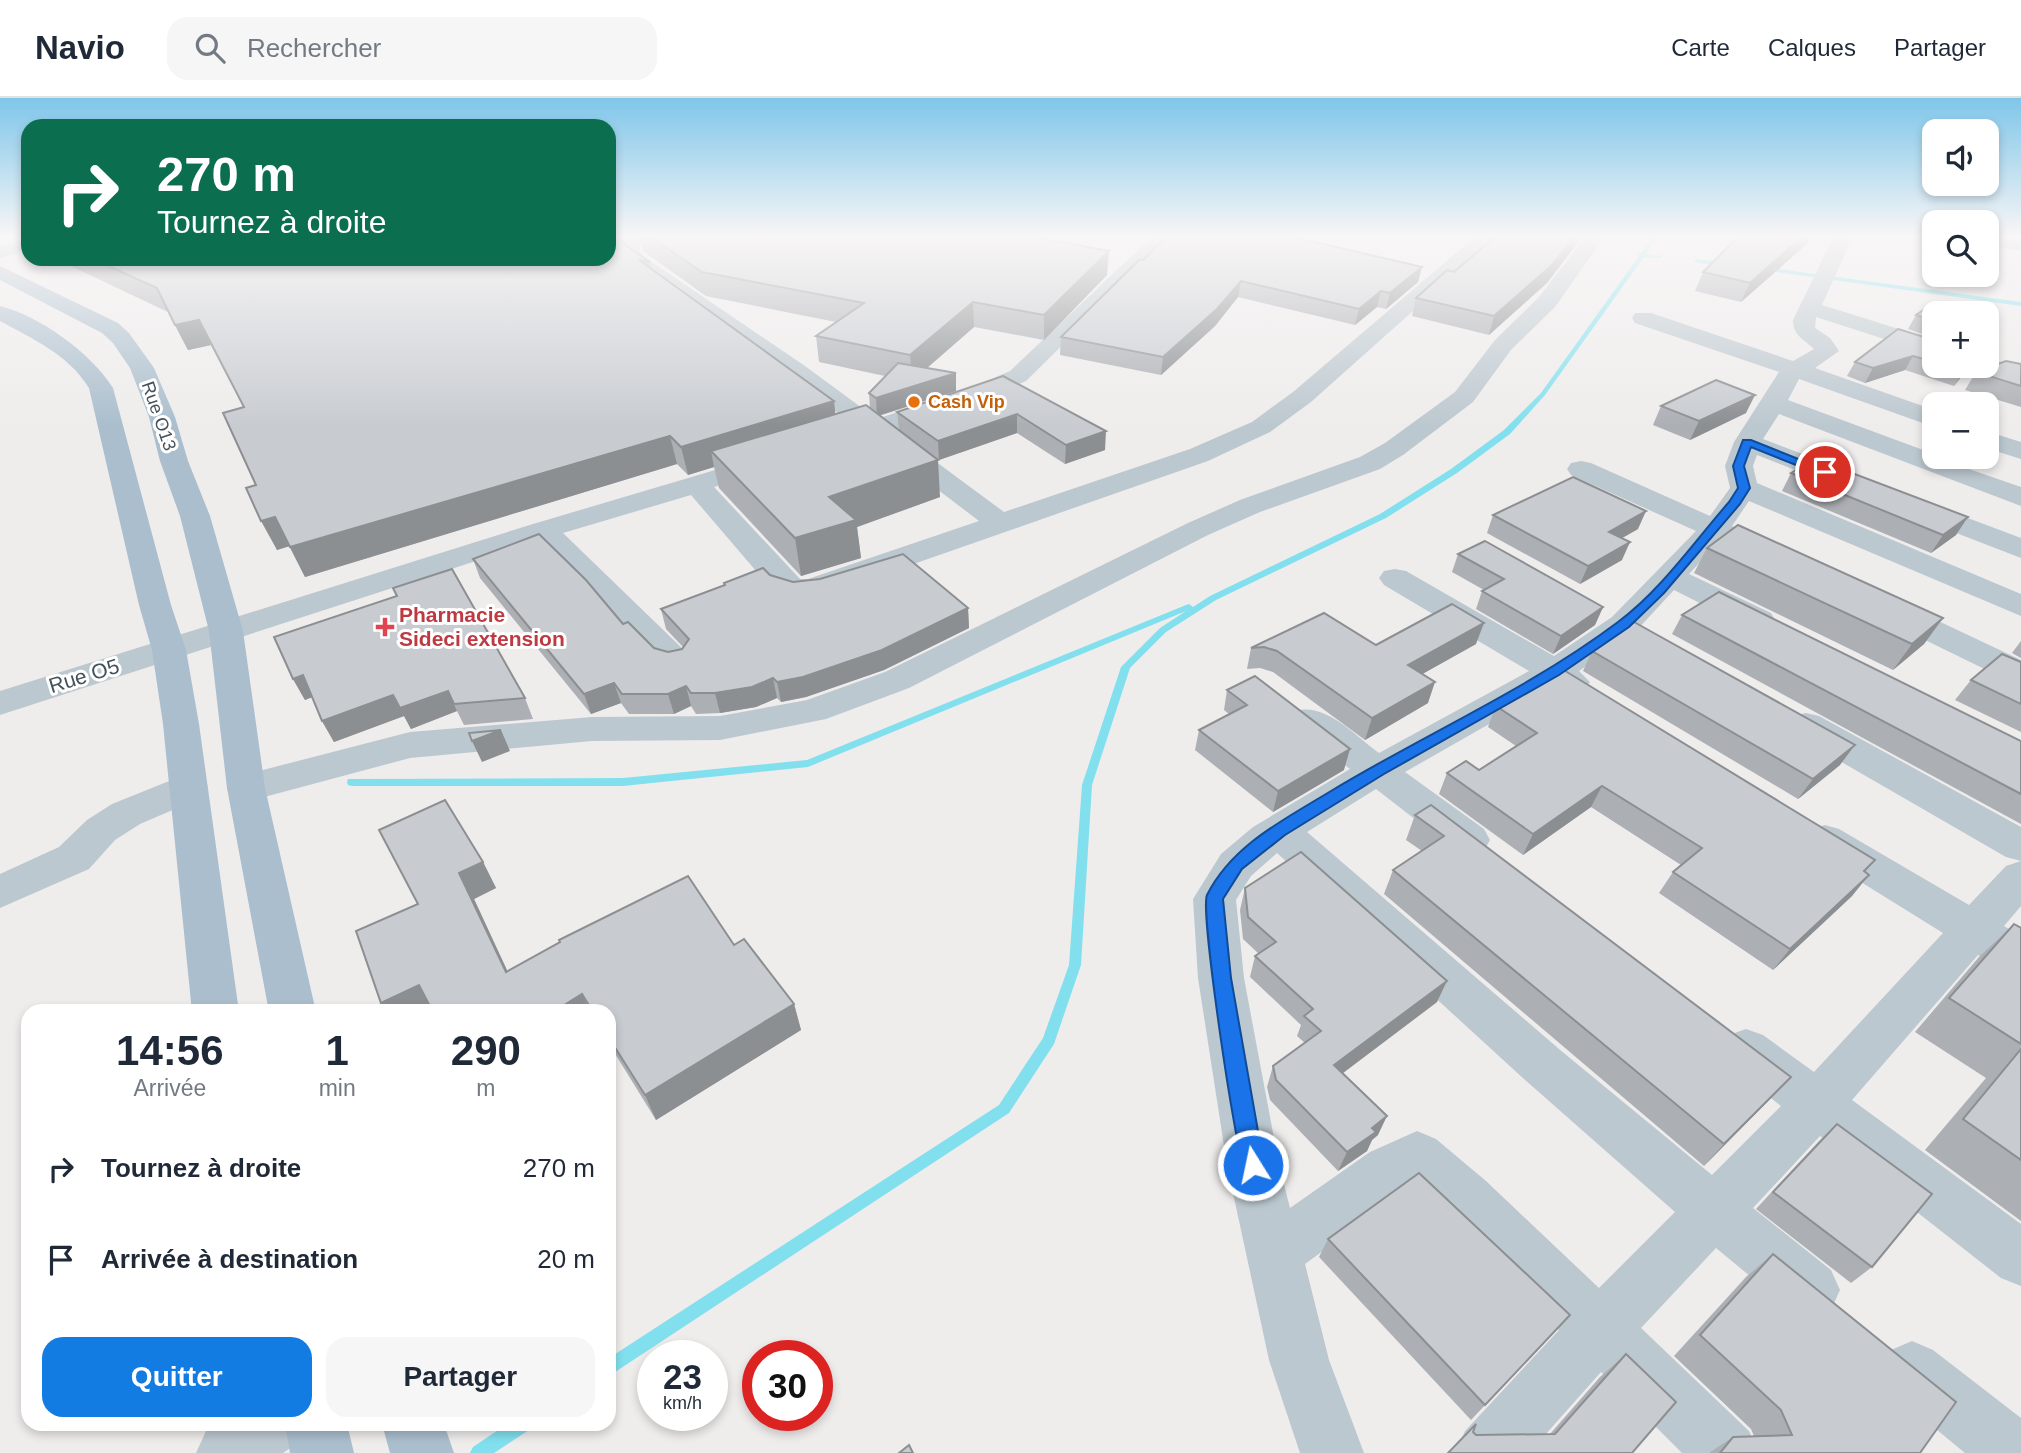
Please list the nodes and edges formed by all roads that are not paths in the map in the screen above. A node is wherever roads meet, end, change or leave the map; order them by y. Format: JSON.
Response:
{"nodes":[{"id":1,"x":53,"y":299,"type":"edge"},
{"id":2,"x":696,"y":299,"type":"edge"},
{"id":3,"x":1088,"y":299,"type":"edge"},
{"id":4,"x":1415,"y":299,"type":"edge"},
{"id":5,"x":1549,"y":299,"type":"edge"},
{"id":6,"x":1813,"y":299,"type":"edge"},
{"id":7,"x":1809,"y":307,"type":"junction"},
{"id":8,"x":0,"y":312,"type":"edge"},
{"id":9,"x":1643,"y":318,"type":"dead end"},
{"id":10,"x":1922,"y":344,"type":"edge"},
{"id":11,"x":1794,"y":369,"type":"junction"},
{"id":12,"x":1999,"y":369,"type":"edge"},
{"id":13,"x":2021,"y":376,"type":"edge"},
{"id":14,"x":1774,"y":403,"type":"junction"},
{"id":15,"x":1922,"y":415,"type":"edge"},
{"id":16,"x":874,"y":429,"type":"junction"},
{"id":17,"x":1747,"y":442,"type":"junction"},
{"id":18,"x":1999,"y":443,"type":"edge"},
{"id":19,"x":2021,"y":451,"type":"edge"},
{"id":20,"x":1581,"y":469,"type":"dead end"},
{"id":21,"x":698,"y":485,"type":"junction"},
{"id":22,"x":1744,"y":488,"type":"junction"},
{"id":23,"x":2021,"y":497,"type":"edge"},
{"id":24,"x":1000,"y":523,"type":"junction"},
{"id":25,"x":1715,"y":529,"type":"junction"},
{"id":26,"x":543,"y":530,"type":"junction"},
{"id":27,"x":2021,"y":549,"type":"edge"},
{"id":28,"x":1763,"y":551,"type":"edge"},
{"id":29,"x":1671,"y":577,"type":"junction"},
{"id":30,"x":1395,"y":578,"type":"dead end"},
{"id":31,"x":1860,"y":596,"type":"edge"},
{"id":32,"x":1590,"y":605,"type":"edge"},
{"id":33,"x":2021,"y":606,"type":"edge"},
{"id":34,"x":226,"y":631,"type":"junction"},
{"id":35,"x":1640,"y":632,"type":"junction"},
{"id":36,"x":1782,"y":632,"type":"edge"},
{"id":37,"x":169,"y":650,"type":"junction"},
{"id":38,"x":674,"y":659,"type":"edge"},
{"id":39,"x":1554,"y":671,"type":"junction"},
{"id":40,"x":2021,"y":673,"type":"edge"},
{"id":41,"x":1280,"y":698,"type":"edge"},
{"id":42,"x":0,"y":703,"type":"edge"},
{"id":43,"x":1605,"y":703,"type":"edge"},
{"id":44,"x":1783,"y":712,"type":"edge"},
{"id":45,"x":1378,"y":770,"type":"junction"},
{"id":46,"x":189,"y":787,"type":"junction"},
{"id":47,"x":246,"y":788,"type":"junction"},
{"id":48,"x":1801,"y":825,"type":"edge"},
{"id":49,"x":1279,"y":831,"type":"junction"},
{"id":50,"x":2021,"y":846,"type":"edge"},
{"id":51,"x":1497,"y":861,"type":"edge"},
{"id":52,"x":2021,"y":877,"type":"edge"},
{"id":53,"x":0,"y":891,"type":"edge"},
{"id":54,"x":1973,"y":929,"type":"junction"},
{"id":55,"x":2021,"y":958,"type":"edge"},
{"id":56,"x":215,"y":1004,"type":"edge"},
{"id":57,"x":291,"y":1004,"type":"edge"},
{"id":58,"x":1717,"y":1028,"type":"edge"},
{"id":59,"x":1816,"y":1104,"type":"junction"},
{"id":60,"x":1712,"y":1211,"type":"junction"},
{"id":61,"x":1273,"y":1253,"type":"junction"},
{"id":62,"x":2021,"y":1258,"type":"edge"},
{"id":63,"x":1600,"y":1329,"type":"junction"},
{"id":64,"x":261,"y":1431,"type":"edge"},
{"id":65,"x":317,"y":1431,"type":"edge"},
{"id":66,"x":415,"y":1431,"type":"edge"},
{"id":67,"x":228,"y":1453,"type":"edge"},
{"id":68,"x":322,"y":1453,"type":"edge"},
{"id":69,"x":422,"y":1453,"type":"edge"},
{"id":70,"x":1332,"y":1453,"type":"edge"},
{"id":71,"x":1487,"y":1453,"type":"edge"},
{"id":72,"x":1727,"y":1453,"type":"edge"},
{"id":73,"x":2015,"y":1453,"type":"edge"}],
"edges":[{"from":1,"to":34,"type":"main road","name":"Rue O13"},
{"from":2,"to":16,"type":"street"},
{"from":3,"to":16,"type":"street","name":"Rue O5"},
{"from":4,"to":24,"type":"street"},
{"from":5,"to":47,"type":"street"},
{"from":6,"to":7,"type":"street"},
{"from":7,"to":10,"type":"street"},
{"from":7,"to":11,"type":"street"},
{"from":8,"to":37,"type":"main road"},
{"from":9,"to":11,"type":"street"},
{"from":11,"to":14,"type":"street"},
{"from":11,"to":15,"type":"street"},
{"from":12,"to":13,"type":"street"},
{"from":14,"to":17,"type":"street"},
{"from":14,"to":23,"type":"street"},
{"from":16,"to":21,"type":"street","name":"Rue O5"},
{"from":16,"to":24,"type":"street"},
{"from":17,"to":22,"type":"street"},
{"from":17,"to":27,"type":"street"},
{"from":18,"to":19,"type":"street"},
{"from":20,"to":25,"type":"street"},
{"from":21,"to":24,"type":"street"},
{"from":21,"to":26,"type":"street","name":"Rue O5"},
{"from":22,"to":25,"type":"street"},
{"from":22,"to":33,"type":"street"},
{"from":25,"to":28,"type":"street"},
{"from":25,"to":29,"type":"street"},
{"from":26,"to":34,"type":"street","name":"Rue O5"},
{"from":26,"to":38,"type":"street"},
{"from":29,"to":35,"type":"street"},
{"from":29,"to":36,"type":"street"},
{"from":30,"to":39,"type":"street"},
{"from":31,"to":40,"type":"street"},
{"from":32,"to":35,"type":"street"},
{"from":34,"to":37,"type":"street","name":"Rue O5"},
{"from":34,"to":47,"type":"main road","name":"Rue O13"},
{"from":35,"to":39,"type":"street"},
{"from":37,"to":42,"type":"street","name":"Rue O5"},
{"from":37,"to":46,"type":"main road"},
{"from":39,"to":43,"type":"street"},
{"from":39,"to":45,"type":"street"},
{"from":41,"to":45,"type":"street"},
{"from":44,"to":50,"type":"street"},
{"from":45,"to":49,"type":"street"},
{"from":45,"to":51,"type":"street"},
{"from":46,"to":53,"type":"street"},
{"from":46,"to":56,"type":"main road"},
{"from":47,"to":57,"type":"main road","name":"Rue O13"},
{"from":48,"to":54,"type":"street"},
{"from":49,"to":60,"type":"street"},
{"from":49,"to":61,"type":"street"},
{"from":52,"to":54,"type":"street"},
{"from":54,"to":55,"type":"street"},
{"from":54,"to":59,"type":"street"},
{"from":58,"to":59,"type":"street"},
{"from":59,"to":60,"type":"street"},
{"from":59,"to":62,"type":"street"},
{"from":60,"to":63,"type":"street"},
{"from":60,"to":73,"type":"street"},
{"from":61,"to":63,"type":"street"},
{"from":61,"to":70,"type":"street"},
{"from":63,"to":71,"type":"street"},
{"from":63,"to":72,"type":"street"},
{"from":64,"to":67,"type":"street"},
{"from":65,"to":68,"type":"main road"},
{"from":66,"to":69,"type":"main road"}]}
